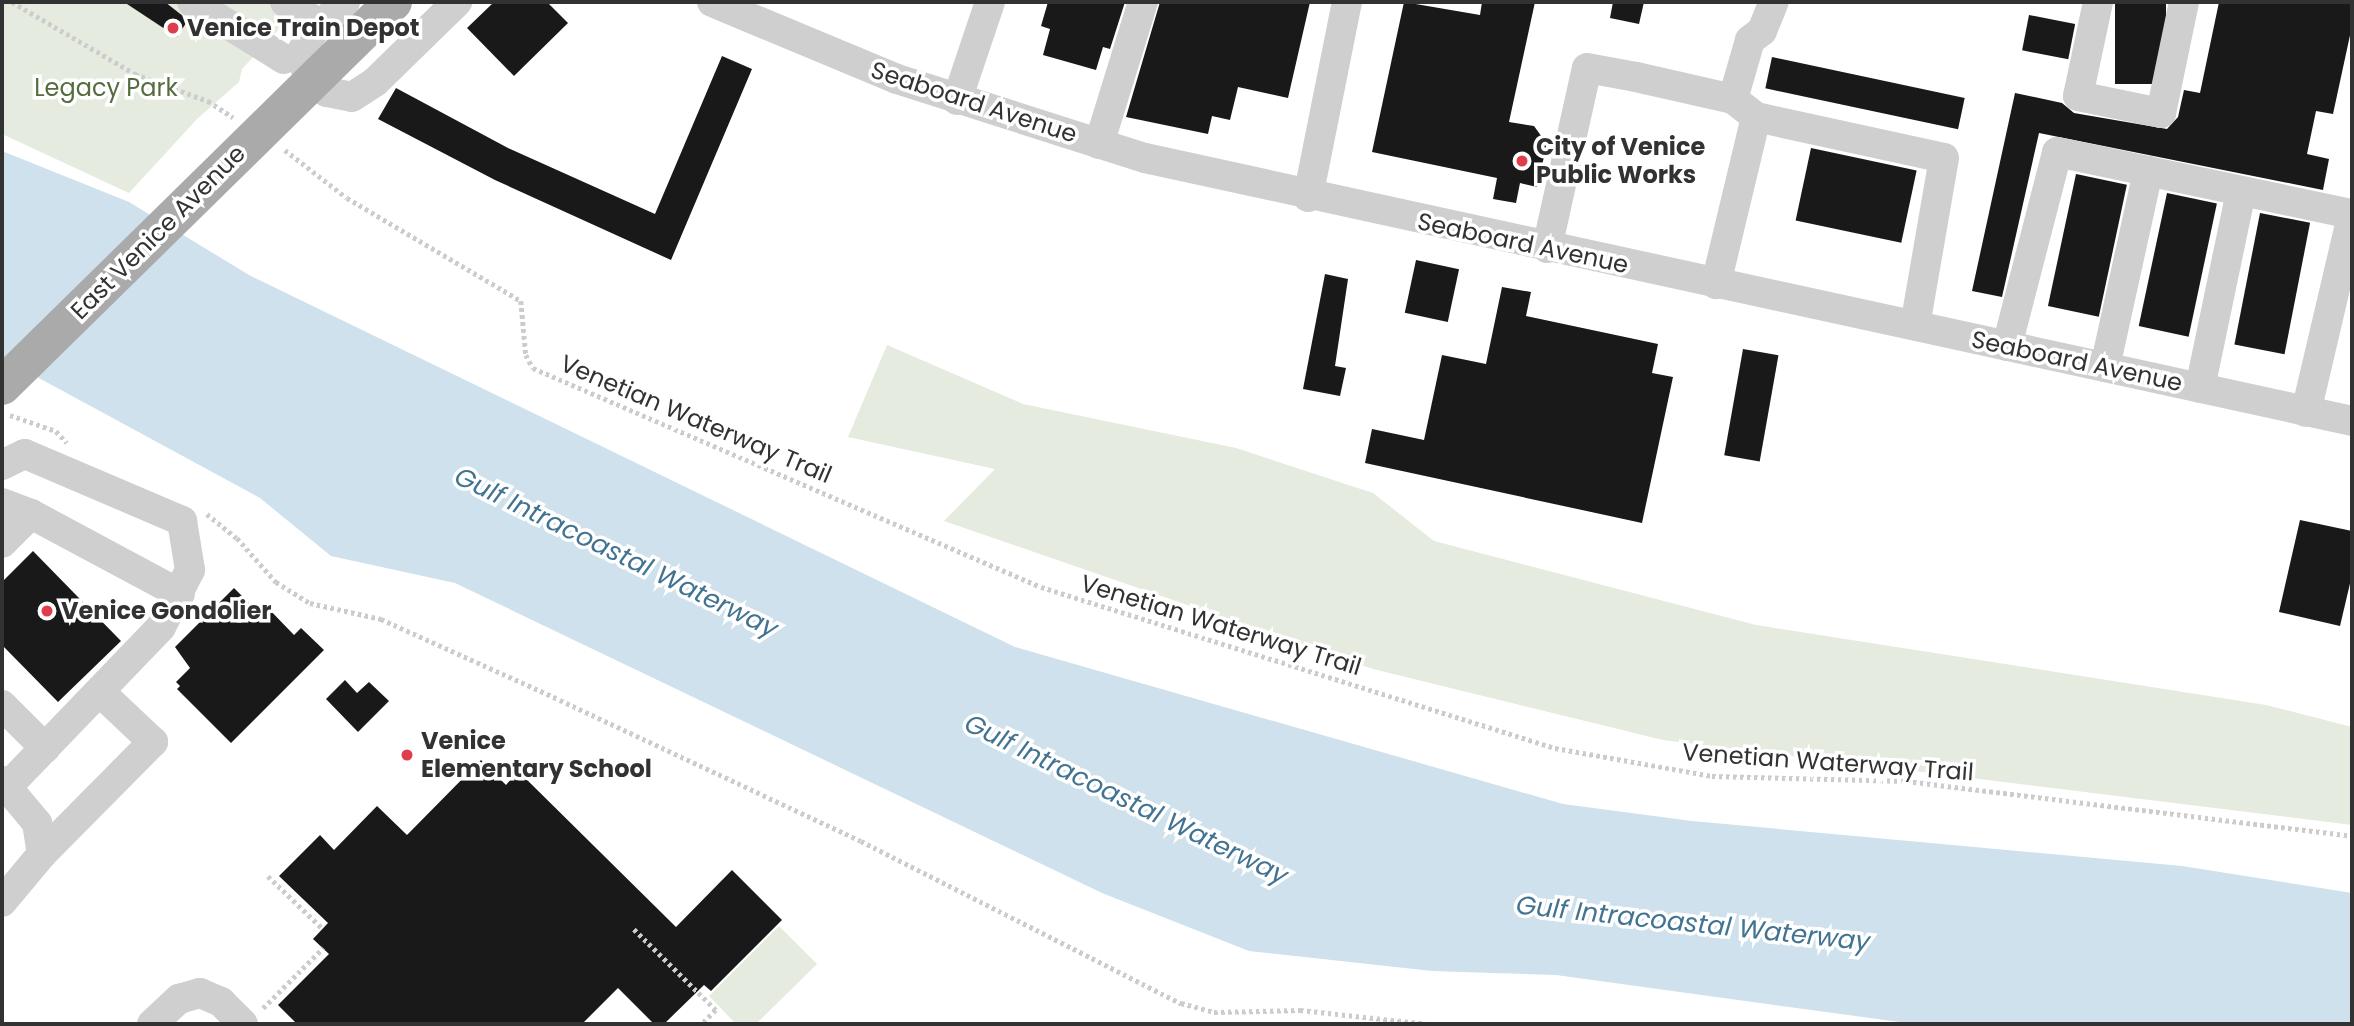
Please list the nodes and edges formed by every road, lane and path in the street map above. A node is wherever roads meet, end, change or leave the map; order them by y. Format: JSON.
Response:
{"nodes":[{"id":1,"x":12,"y":2,"type":"edge"},
{"id":2,"x":192,"y":2,"type":"edge"},
{"id":3,"x":285,"y":2,"type":"edge"},
{"id":4,"x":345,"y":2,"type":"edge"},
{"id":5,"x":393,"y":2,"type":"edge"},
{"id":6,"x":457,"y":2,"type":"edge"},
{"id":7,"x":712,"y":2,"type":"edge"},
{"id":8,"x":990,"y":2,"type":"edge"},
{"id":9,"x":1143,"y":2,"type":"edge"},
{"id":10,"x":1347,"y":2,"type":"edge"},
{"id":11,"x":1774,"y":2,"type":"edge"},
{"id":12,"x":2098,"y":2,"type":"edge"},
{"id":13,"x":2184,"y":2,"type":"edge"},
{"id":14,"x":320,"y":24,"type":"junction"},
{"id":15,"x":284,"y":59,"type":"dead end"},
{"id":16,"x":957,"y":100,"type":"junction"},
{"id":17,"x":1744,"y":108,"type":"junction"},
{"id":18,"x":237,"y":120,"type":"dead end"},
{"id":19,"x":278,"y":144,"type":"dead end"},
{"id":20,"x":1099,"y":144,"type":"junction"},
{"id":21,"x":2148,"y":171,"type":"junction"},
{"id":22,"x":2241,"y":191,"type":"junction"},
{"id":23,"x":1308,"y":197,"type":"junction"},
{"id":24,"x":2352,"y":215,"type":"edge"},
{"id":25,"x":1547,"y":248,"type":"junction"},
{"id":26,"x":1716,"y":284,"type":"junction"},
{"id":27,"x":1915,"y":326,"type":"junction"},
{"id":28,"x":2007,"y":346,"type":"junction"},
{"id":29,"x":2105,"y":367,"type":"junction"},
{"id":30,"x":2,"y":386,"type":"edge"},
{"id":31,"x":2200,"y":388,"type":"junction"},
{"id":32,"x":2,"y":411,"type":"edge"},
{"id":33,"x":2306,"y":412,"type":"junction"},
{"id":34,"x":2352,"y":421,"type":"edge"},
{"id":35,"x":71,"y":449,"type":"dead end"},
{"id":36,"x":2,"y":465,"type":"edge"},
{"id":37,"x":2,"y":503,"type":"edge"},
{"id":38,"x":200,"y":511,"type":"dead end"},
{"id":39,"x":31,"y":514,"type":"junction"},
{"id":40,"x":2,"y":543,"type":"edge"},
{"id":41,"x":180,"y":594,"type":"junction"},
{"id":42,"x":100,"y":692,"type":"junction"},
{"id":43,"x":2,"y":705,"type":"edge"},
{"id":44,"x":45,"y":748,"type":"junction"},
{"id":45,"x":5,"y":784,"type":"edge"},
{"id":46,"x":2352,"y":836,"type":"edge"},
{"id":47,"x":42,"y":854,"type":"junction"},
{"id":48,"x":268,"y":876,"type":"dead end"},
{"id":49,"x":2,"y":902,"type":"edge"},
{"id":50,"x":323,"y":929,"type":"dead end"},
{"id":51,"x":634,"y":929,"type":"dead end"},
{"id":52,"x":323,"y":948,"type":"dead end"},
{"id":53,"x":253,"y":1017,"type":"edge"},
{"id":54,"x":152,"y":1024,"type":"edge"},
{"id":55,"x":705,"y":1024,"type":"edge"},
{"id":56,"x":1427,"y":1024,"type":"edge"}],
"edges":[{"from":1,"to":18,"type":"path"},
{"from":2,"to":15,"type":"street"},
{"from":3,"to":14,"type":"street"},
{"from":4,"to":14,"type":"street"},
{"from":5,"to":30,"type":"main road","name":"East Venice Avenue","bridge":true},
{"from":6,"to":14,"type":"street"},
{"from":7,"to":16,"type":"street","name":"Seaboard Avenue"},
{"from":8,"to":16,"type":"street"},
{"from":9,"to":20,"type":"street"},
{"from":10,"to":23,"type":"street"},
{"from":11,"to":17,"type":"street"},
{"from":12,"to":13,"type":"street"},
{"from":16,"to":20,"type":"street","name":"Seaboard Avenue"},
{"from":17,"to":25,"type":"street"},
{"from":17,"to":26,"type":"street"},
{"from":17,"to":27,"type":"street"},
{"from":19,"to":46,"type":"path","name":"Venetian Waterway Trail"},
{"from":20,"to":23,"type":"street","name":"Seaboard Avenue"},
{"from":21,"to":22,"type":"street"},
{"from":21,"to":28,"type":"street"},
{"from":21,"to":29,"type":"street"},
{"from":22,"to":24,"type":"street"},
{"from":22,"to":31,"type":"street"},
{"from":23,"to":25,"type":"street","name":"Seaboard Avenue"},
{"from":24,"to":33,"type":"street"},
{"from":25,"to":26,"type":"street","name":"Seaboard Avenue"},
{"from":26,"to":27,"type":"street","name":"Seaboard Avenue"},
{"from":27,"to":28,"type":"street","name":"Seaboard Avenue"},
{"from":28,"to":29,"type":"street","name":"Seaboard Avenue"},
{"from":29,"to":31,"type":"street","name":"Seaboard Avenue"},
{"from":31,"to":33,"type":"street","name":"Seaboard Avenue"},
{"from":32,"to":35,"type":"path"},
{"from":33,"to":34,"type":"street","name":"Seaboard Avenue"},
{"from":36,"to":41,"type":"street"},
{"from":37,"to":39,"type":"street"},
{"from":38,"to":56,"type":"path"},
{"from":39,"to":40,"type":"street"},
{"from":39,"to":41,"type":"street"},
{"from":41,"to":42,"type":"street"},
{"from":42,"to":44,"type":"street"},
{"from":42,"to":47,"type":"street"},
{"from":43,"to":44,"type":"street"},
{"from":44,"to":45,"type":"street"},
{"from":45,"to":47,"type":"street"},
{"from":47,"to":49,"type":"street"},
{"from":48,"to":50,"type":"path"},
{"from":51,"to":55,"type":"path"},
{"from":52,"to":53,"type":"path"},
{"from":53,"to":54,"type":"street"}]}
